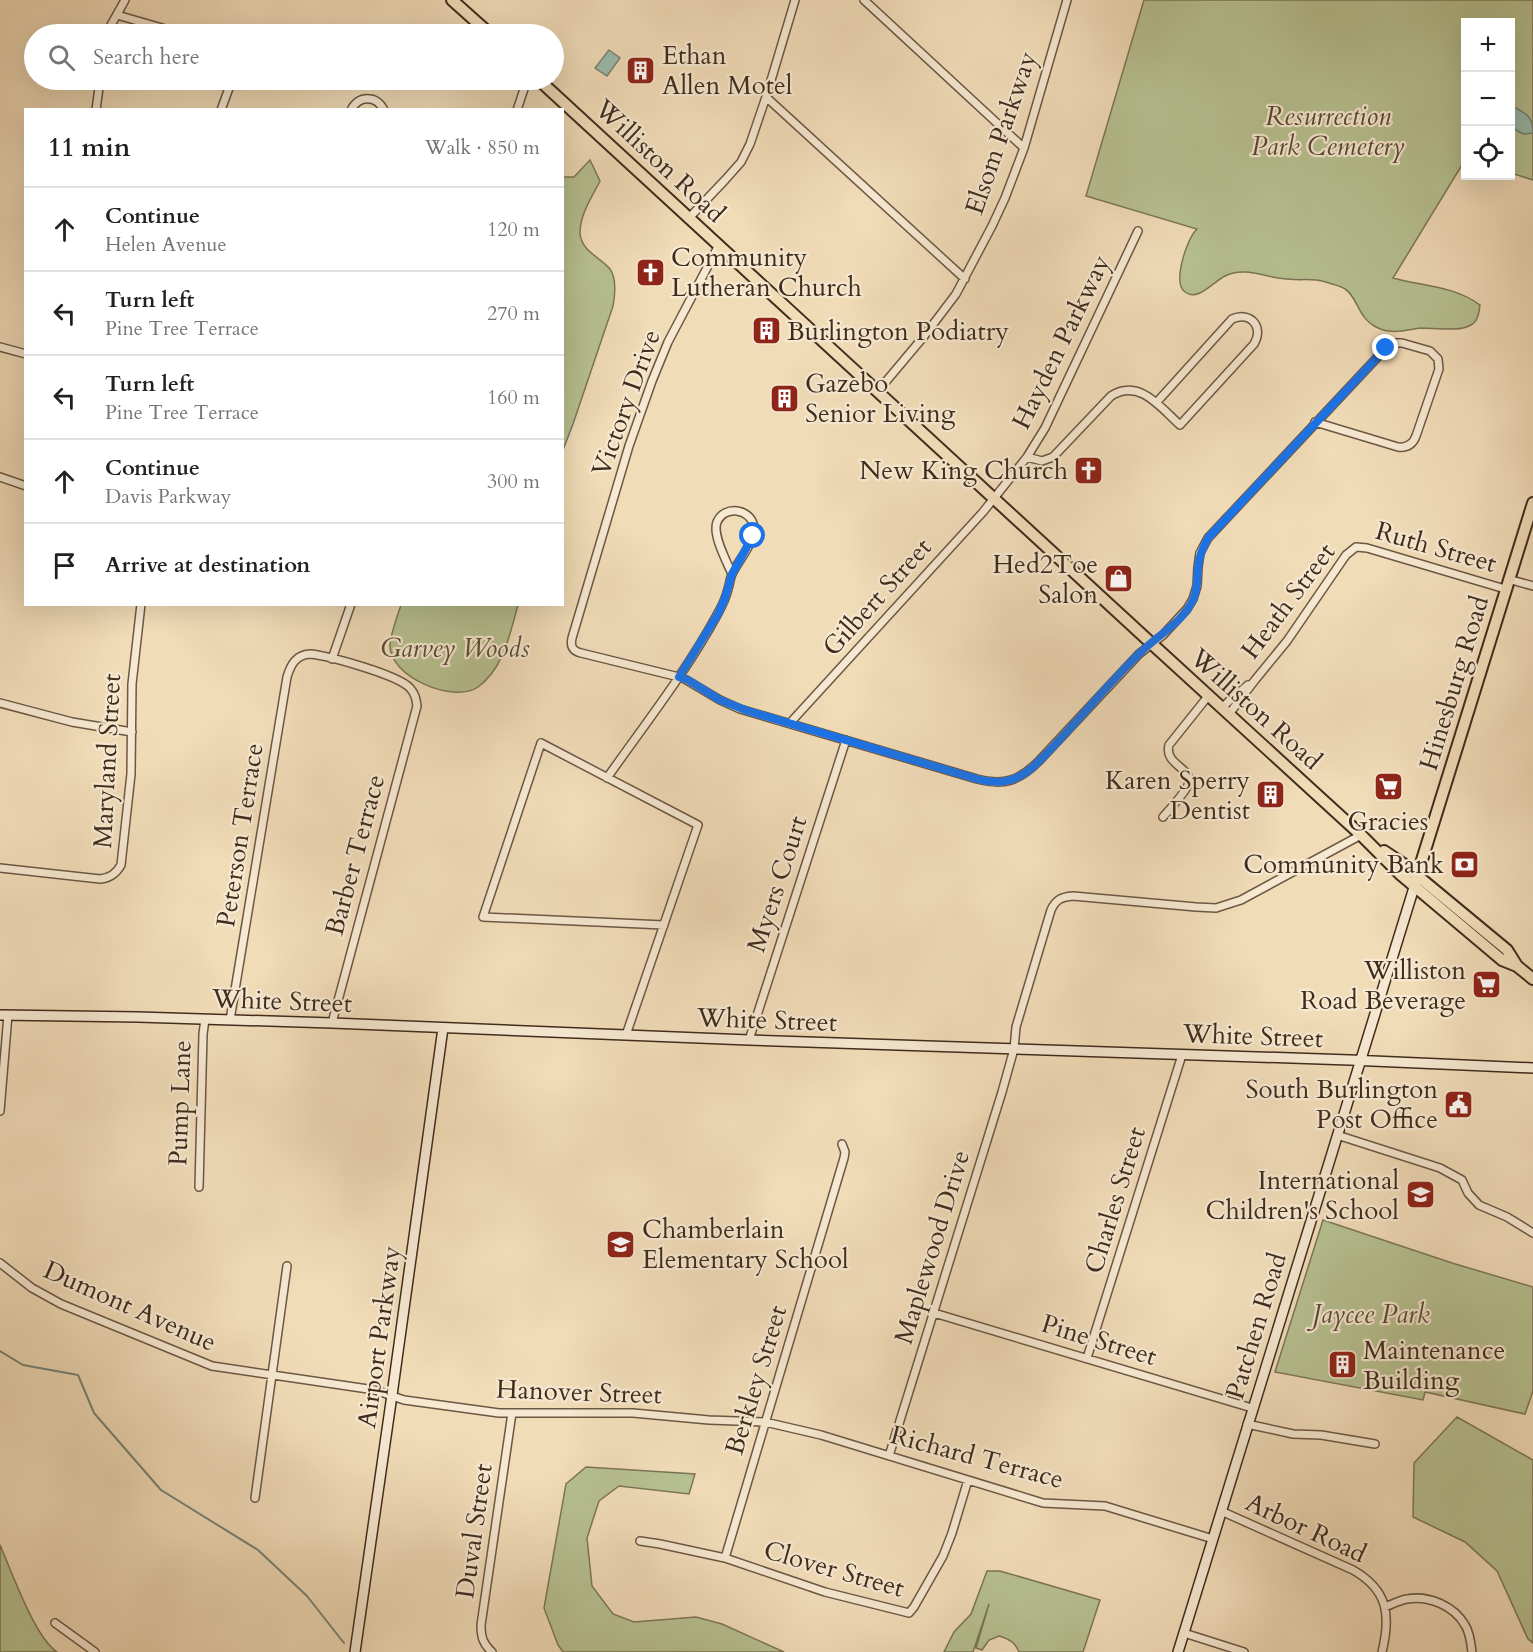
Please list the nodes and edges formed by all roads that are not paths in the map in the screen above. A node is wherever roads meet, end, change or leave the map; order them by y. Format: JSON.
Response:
{"nodes":[{"id":1,"x":125,"y":0,"type":"edge"},
{"id":2,"x":452,"y":0,"type":"edge"},
{"id":3,"x":795,"y":0,"type":"edge"},
{"id":4,"x":864,"y":0,"type":"edge"},
{"id":5,"x":1067,"y":0,"type":"edge"},
{"id":6,"x":117,"y":15,"type":"junction"},
{"id":7,"x":112,"y":24,"type":"edge"},
{"id":8,"x":148,"y":24,"type":"edge"},
{"id":9,"x":479,"y":24,"type":"edge"},
{"id":10,"x":99,"y":90,"type":"edge"},
{"id":11,"x":228,"y":90,"type":"edge"},
{"id":12,"x":524,"y":90,"type":"edge"},
{"id":13,"x":550,"y":90,"type":"edge"},
{"id":14,"x":766,"y":97,"type":"junction"},
{"id":15,"x":96,"y":108,"type":"edge"},
{"id":16,"x":222,"y":108,"type":"edge"},
{"id":17,"x":352,"y":108,"type":"edge"},
{"id":18,"x":382,"y":108,"type":"edge"},
{"id":19,"x":518,"y":108,"type":"edge"},
{"id":20,"x":1024,"y":148,"type":"junction"},
{"id":21,"x":689,"y":218,"type":"junction"},
{"id":22,"x":1138,"y":231,"type":"dead end"},
{"id":23,"x":719,"y":245,"type":"junction"},
{"id":24,"x":965,"y":279,"type":"junction"},
{"id":25,"x":0,"y":347,"type":"edge"},
{"id":26,"x":24,"y":353,"type":"edge"},
{"id":27,"x":878,"y":392,"type":"junction"},
{"id":28,"x":1156,"y":403,"type":"junction"},
{"id":29,"x":1315,"y":422,"type":"junction"},
{"id":30,"x":1027,"y":457,"type":"junction"},
{"id":31,"x":0,"y":477,"type":"edge"},
{"id":32,"x":24,"y":485,"type":"edge"},
{"id":33,"x":994,"y":498,"type":"junction"},
{"id":34,"x":1533,"y":503,"type":"edge"},
{"id":35,"x":1356,"y":547,"type":"joint"},
{"id":36,"x":732,"y":574,"type":"junction"},
{"id":37,"x":1507,"y":584,"type":"junction"},
{"id":38,"x":1533,"y":586,"type":"edge"},
{"id":39,"x":141,"y":606,"type":"edge"},
{"id":40,"x":350,"y":606,"type":"edge"},
{"id":41,"x":1151,"y":643,"type":"junction"},
{"id":42,"x":332,"y":659,"type":"junction"},
{"id":43,"x":679,"y":677,"type":"junction"},
{"id":44,"x":1209,"y":695,"type":"junction"},
{"id":45,"x":0,"y":703,"type":"edge"},
{"id":46,"x":1226,"y":711,"type":"junction"},
{"id":47,"x":790,"y":723,"type":"junction"},
{"id":48,"x":132,"y":732,"type":"junction"},
{"id":49,"x":846,"y":740,"type":"junction"},
{"id":50,"x":608,"y":778,"type":"junction"},
{"id":51,"x":1163,"y":817,"type":"dead end"},
{"id":52,"x":1361,"y":835,"type":"junction"},
{"id":53,"x":0,"y":868,"type":"edge"},
{"id":54,"x":1416,"y":881,"type":"junction"},
{"id":55,"x":664,"y":925,"type":"junction"},
{"id":56,"x":1533,"y":979,"type":"edge"},
{"id":57,"x":4,"y":1015,"type":"edge"},
{"id":58,"x":205,"y":1019,"type":"junction"},
{"id":59,"x":230,"y":1020,"type":"junction"},
{"id":60,"x":332,"y":1023,"type":"junction"},
{"id":61,"x":443,"y":1028,"type":"junction"},
{"id":62,"x":626,"y":1035,"type":"junction"},
{"id":63,"x":748,"y":1040,"type":"junction"},
{"id":64,"x":1014,"y":1049,"type":"junction"},
{"id":65,"x":1182,"y":1055,"type":"junction"},
{"id":66,"x":1360,"y":1061,"type":"junction"},
{"id":67,"x":1533,"y":1068,"type":"edge"},
{"id":68,"x":0,"y":1111,"type":"edge"},
{"id":69,"x":1337,"y":1135,"type":"junction"},
{"id":70,"x":842,"y":1144,"type":"dead end"},
{"id":71,"x":199,"y":1187,"type":"dead end"},
{"id":72,"x":1533,"y":1233,"type":"edge"},
{"id":73,"x":0,"y":1263,"type":"edge"},
{"id":74,"x":287,"y":1266,"type":"dead end"},
{"id":75,"x":934,"y":1313,"type":"junction"},
{"id":76,"x":1087,"y":1358,"type":"junction"},
{"id":77,"x":273,"y":1375,"type":"junction"},
{"id":78,"x":393,"y":1395,"type":"junction"},
{"id":79,"x":1252,"y":1408,"type":"junction"},
{"id":80,"x":512,"y":1413,"type":"junction"},
{"id":81,"x":765,"y":1422,"type":"junction"},
{"id":82,"x":1247,"y":1424,"type":"junction"},
{"id":83,"x":1375,"y":1444,"type":"dead end"},
{"id":84,"x":889,"y":1456,"type":"junction"},
{"id":85,"x":969,"y":1480,"type":"junction"},
{"id":86,"x":255,"y":1498,"type":"dead end"},
{"id":87,"x":1221,"y":1511,"type":"junction"},
{"id":88,"x":1213,"y":1539,"type":"junction"},
{"id":89,"x":640,"y":1541,"type":"dead end"},
{"id":90,"x":725,"y":1558,"type":"junction"},
{"id":91,"x":1385,"y":1608,"type":"junction"},
{"id":92,"x":55,"y":1623,"type":"dead end"},
{"id":93,"x":1184,"y":1633,"type":"junction"},
{"id":94,"x":95,"y":1652,"type":"edge"},
{"id":95,"x":355,"y":1652,"type":"edge"},
{"id":96,"x":492,"y":1652,"type":"edge"},
{"id":97,"x":1179,"y":1652,"type":"edge"},
{"id":98,"x":1244,"y":1652,"type":"edge"},
{"id":99,"x":1382,"y":1652,"type":"edge"},
{"id":100,"x":1472,"y":1652,"type":"edge"}],
"edges":[{"from":1,"to":6,"type":"street"},
{"from":2,"to":9,"type":"main road"},
{"from":3,"to":14,"type":"street"},
{"from":4,"to":20,"type":"street"},
{"from":5,"to":20,"type":"street","name":"Elsom Parkway"},
{"from":6,"to":7,"type":"street"},
{"from":6,"to":8,"type":"street"},
{"from":10,"to":15,"type":"street"},
{"from":11,"to":16,"type":"street"},
{"from":12,"to":19,"type":"street"},
{"from":13,"to":21,"type":"main road","name":"Williston Road"},
{"from":14,"to":21,"type":"street"},
{"from":14,"to":24,"type":"street"},
{"from":17,"to":18,"type":"street"},
{"from":20,"to":24,"type":"street","name":"Elsom Parkway"},
{"from":21,"to":23,"type":"main road","name":"Williston Road"},
{"from":22,"to":30,"type":"street","name":"Hayden Parkway"},
{"from":23,"to":27,"type":"main road","name":"Williston Road"},
{"from":23,"to":43,"type":"street","name":"Victory Drive"},
{"from":24,"to":27,"type":"street","name":"Elsom Parkway"},
{"from":25,"to":26,"type":"street"},
{"from":27,"to":33,"type":"main road","name":"Williston Road"},
{"from":28,"to":28,"type":"street"},
{"from":28,"to":30,"type":"street"},
{"from":29,"to":29,"type":"street","name":"Victory Drive"},
{"from":29,"to":41,"type":"street","name":"Victory Drive"},
{"from":30,"to":33,"type":"street","name":"Hayden Parkway"},
{"from":31,"to":32,"type":"street"},
{"from":33,"to":41,"type":"main road","name":"Williston Road"},
{"from":33,"to":47,"type":"street","name":"Gilbert Street"},
{"from":34,"to":37,"type":"main road","name":"Hinesburg Road"},
{"from":35,"to":37,"type":"street","name":"Ruth Street"},
{"from":35,"to":46,"type":"street","name":"Heath Street"},
{"from":36,"to":36,"type":"street"},
{"from":36,"to":43,"type":"street"},
{"from":37,"to":38,"type":"street","name":"Ruth Street"},
{"from":37,"to":54,"type":"main road","name":"Hinesburg Road"},
{"from":39,"to":48,"type":"street","name":"Maryland Street"},
{"from":40,"to":42,"type":"street"},
{"from":41,"to":44,"type":"main road","name":"Williston Road"},
{"from":41,"to":49,"type":"street","name":"Victory Drive"},
{"from":42,"to":59,"type":"street","name":"Peterson Terrace"},
{"from":42,"to":60,"type":"street","name":"Barber Terrace"},
{"from":43,"to":47,"type":"street","name":"Victory Drive"},
{"from":43,"to":50,"type":"street"},
{"from":44,"to":46,"type":"main road","name":"Williston Road"},
{"from":44,"to":51,"type":"street"},
{"from":45,"to":48,"type":"street"},
{"from":46,"to":52,"type":"main road","name":"Williston Road"},
{"from":47,"to":49,"type":"street","name":"Victory Drive"},
{"from":48,"to":53,"type":"street","name":"Maryland Street"},
{"from":49,"to":63,"type":"street","name":"Myers Court"},
{"from":50,"to":55,"type":"street"},
{"from":50,"to":55,"type":"street"},
{"from":52,"to":54,"type":"main road","name":"Williston Road"},
{"from":52,"to":64,"type":"street","name":"Maplewood Drive"},
{"from":54,"to":56,"type":"main road","name":"Williston Road"},
{"from":54,"to":66,"type":"street","name":"Patchen Road"},
{"from":55,"to":62,"type":"street"},
{"from":57,"to":58,"type":"street","name":"White Street"},
{"from":57,"to":68,"type":"street"},
{"from":58,"to":59,"type":"street","name":"White Street"},
{"from":58,"to":71,"type":"street","name":"Pump Lane"},
{"from":59,"to":60,"type":"street","name":"White Street"},
{"from":60,"to":61,"type":"street","name":"White Street"},
{"from":61,"to":62,"type":"street","name":"White Street"},
{"from":61,"to":78,"type":"street","name":"Airport Parkway"},
{"from":62,"to":63,"type":"street","name":"White Street"},
{"from":63,"to":64,"type":"street","name":"White Street"},
{"from":64,"to":65,"type":"street","name":"White Street"},
{"from":64,"to":75,"type":"street","name":"Maplewood Drive"},
{"from":65,"to":66,"type":"street","name":"White Street"},
{"from":65,"to":76,"type":"street","name":"Charles Street"},
{"from":66,"to":67,"type":"street","name":"White Street"},
{"from":66,"to":69,"type":"street","name":"Patchen Road"},
{"from":69,"to":72,"type":"street"},
{"from":69,"to":79,"type":"street","name":"Patchen Road"},
{"from":70,"to":81,"type":"street","name":"Berkley Street"},
{"from":73,"to":77,"type":"street","name":"Dumont Avenue"},
{"from":74,"to":77,"type":"street"},
{"from":75,"to":76,"type":"street","name":"Pine Street"},
{"from":75,"to":84,"type":"street","name":"Maplewood Drive"},
{"from":76,"to":79,"type":"street","name":"Pine Street"},
{"from":77,"to":78,"type":"street","name":"Dumont Avenue"},
{"from":77,"to":86,"type":"street"},
{"from":78,"to":80,"type":"street","name":"Hanover Street"},
{"from":78,"to":95,"type":"street","name":"Airport Parkway"},
{"from":79,"to":82,"type":"street","name":"Patchen Road"},
{"from":80,"to":81,"type":"street","name":"Hanover Street"},
{"from":80,"to":96,"type":"street","name":"Duval Street"},
{"from":81,"to":84,"type":"street","name":"Richard Terrace"},
{"from":81,"to":90,"type":"street","name":"Berkley Street"},
{"from":82,"to":83,"type":"street"},
{"from":82,"to":87,"type":"street","name":"Patchen Road"},
{"from":84,"to":85,"type":"street","name":"Richard Terrace"},
{"from":85,"to":88,"type":"street","name":"Richard Terrace"},
{"from":85,"to":90,"type":"street","name":"Clover Street"},
{"from":87,"to":88,"type":"street","name":"Patchen Road"},
{"from":87,"to":91,"type":"street","name":"Arbor Road"},
{"from":88,"to":93,"type":"street","name":"Patchen Road"},
{"from":89,"to":90,"type":"street","name":"Clover Street"},
{"from":91,"to":99,"type":"street"},
{"from":91,"to":100,"type":"street"},
{"from":92,"to":94,"type":"street"},
{"from":93,"to":97,"type":"street","name":"Patchen Road"},
{"from":93,"to":98,"type":"street"}]}
